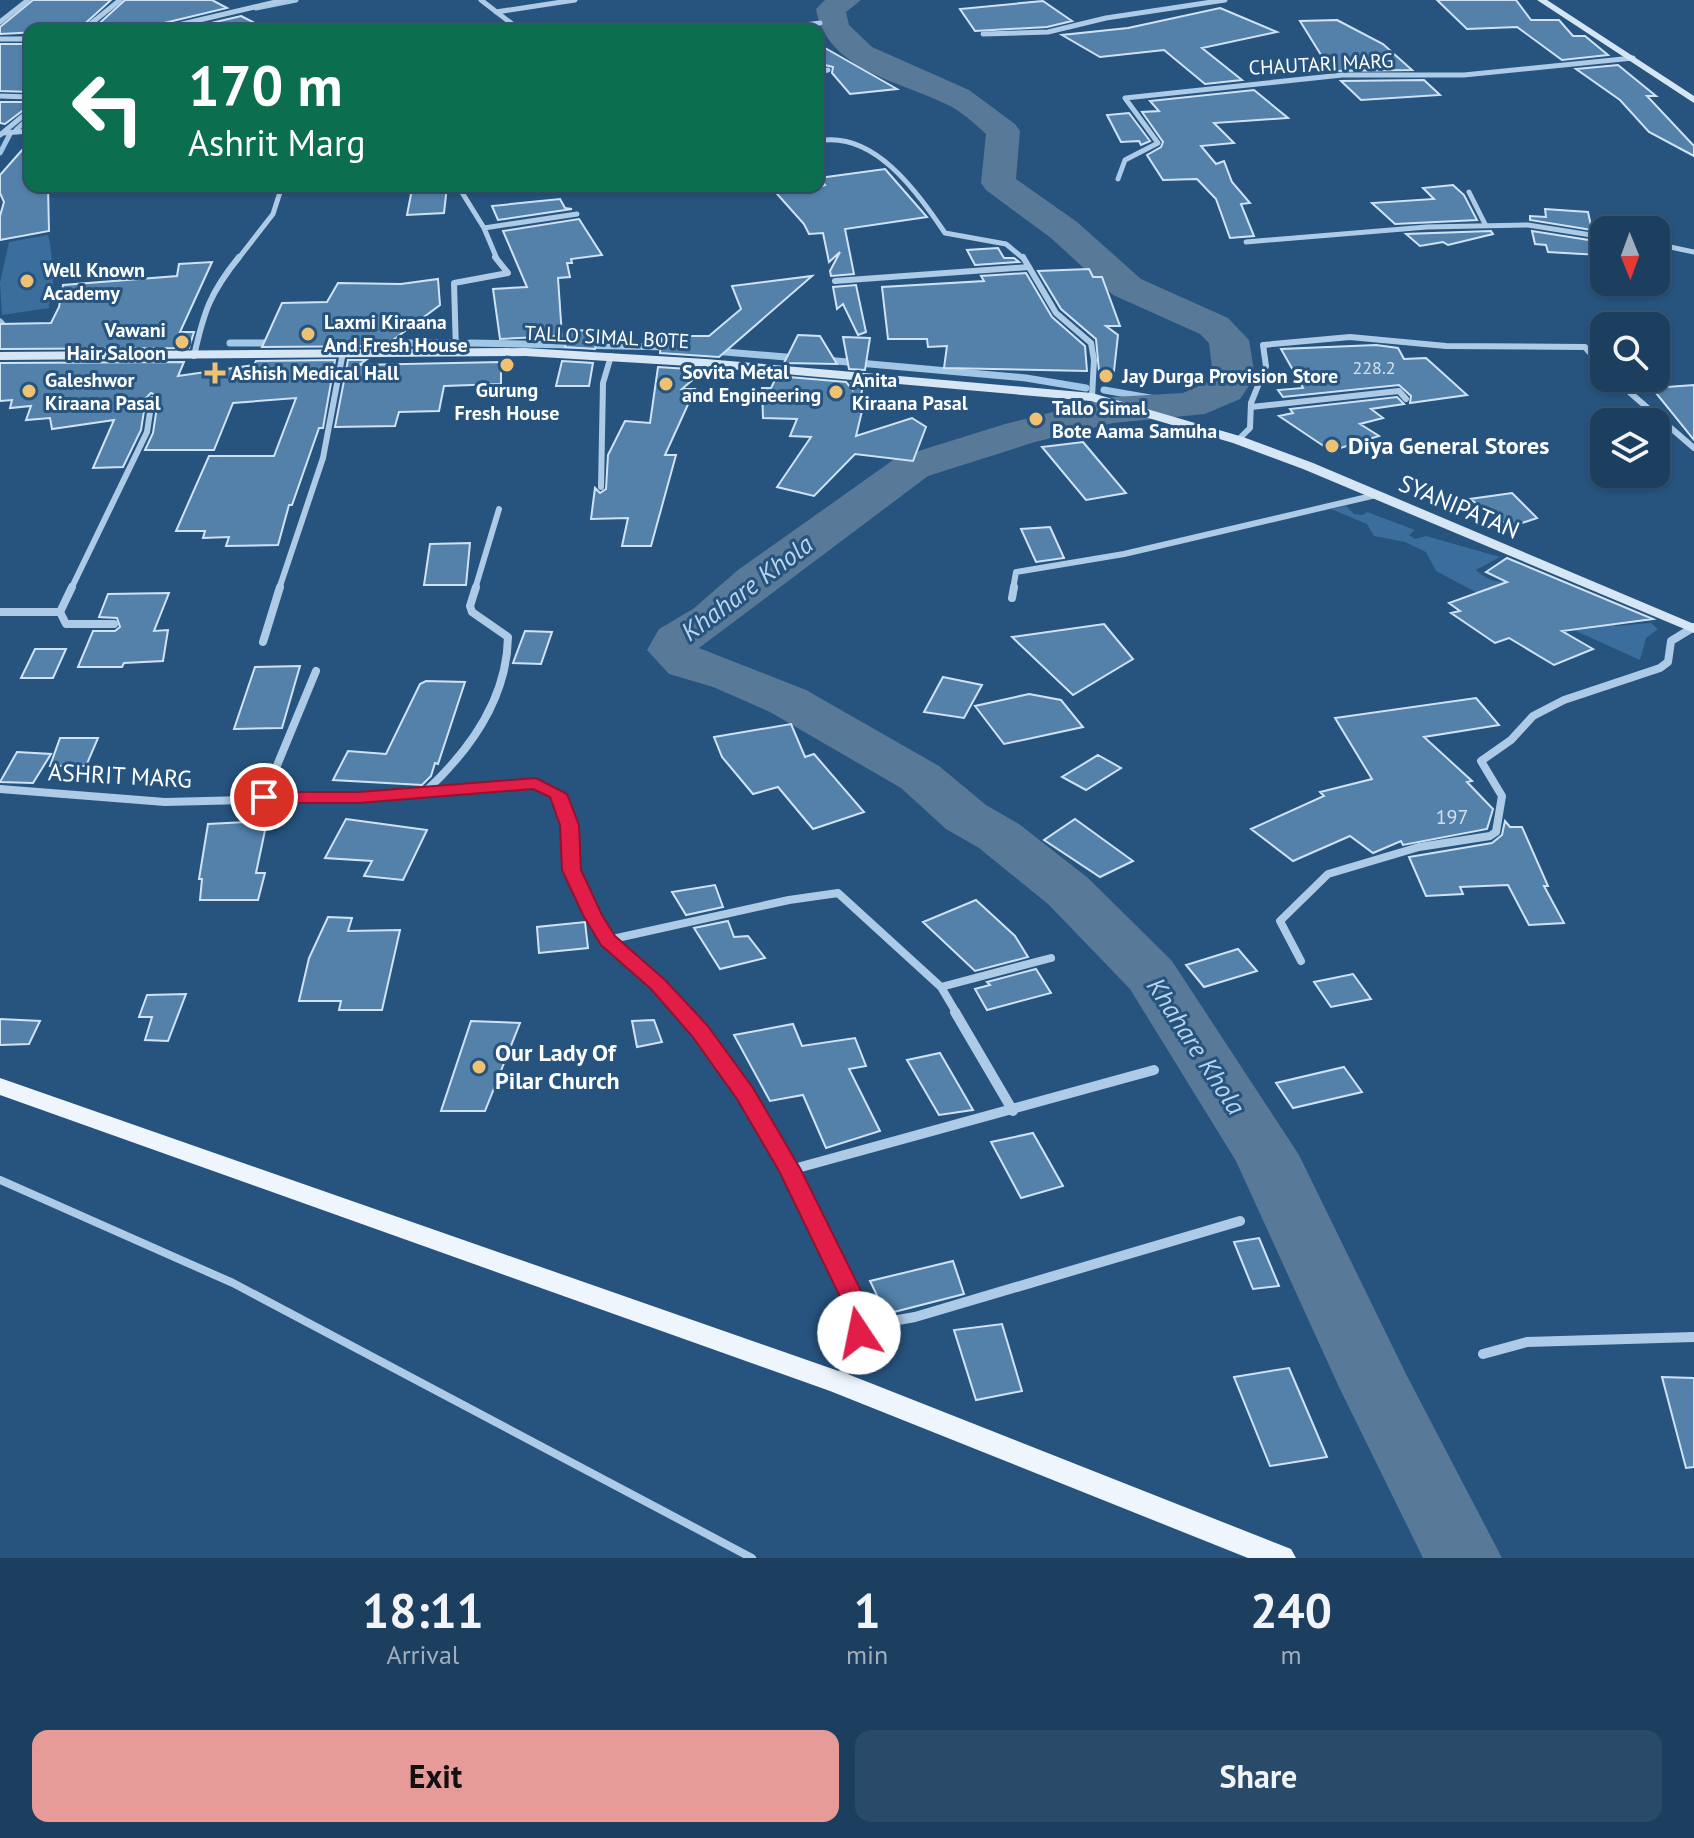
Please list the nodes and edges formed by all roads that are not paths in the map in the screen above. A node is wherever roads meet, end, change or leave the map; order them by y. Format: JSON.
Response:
{"nodes":[{"id":1,"x":28,"y":0,"type":"edge"},
{"id":2,"x":120,"y":0,"type":"edge"},
{"id":3,"x":284,"y":0,"type":"edge"},
{"id":4,"x":481,"y":0,"type":"edge"},
{"id":5,"x":575,"y":0,"type":"edge"},
{"id":6,"x":1225,"y":0,"type":"edge"},
{"id":7,"x":1541,"y":0,"type":"edge"},
{"id":8,"x":496,"y":12,"type":"junction"},
{"id":9,"x":0,"y":22,"type":"edge"},
{"id":10,"x":820,"y":23,"type":"dead end"},
{"id":11,"x":90,"y":24,"type":"edge"},
{"id":12,"x":182,"y":24,"type":"edge"},
{"id":13,"x":512,"y":24,"type":"edge"},
{"id":14,"x":812,"y":24,"type":"edge"},
{"id":15,"x":983,"y":34,"type":"dead end"},
{"id":16,"x":0,"y":39,"type":"edge"},
{"id":17,"x":24,"y":39,"type":"edge"},
{"id":18,"x":1633,"y":58,"type":"junction"},
{"id":19,"x":828,"y":70,"type":"dead end"},
{"id":20,"x":824,"y":71,"type":"edge"},
{"id":21,"x":0,"y":96,"type":"edge"},
{"id":22,"x":24,"y":97,"type":"edge"},
{"id":23,"x":1694,"y":100,"type":"edge"},
{"id":24,"x":24,"y":115,"type":"edge"},
{"id":25,"x":24,"y":132,"type":"edge"},
{"id":26,"x":1,"y":134,"type":"edge"},
{"id":27,"x":824,"y":140,"type":"edge"},
{"id":28,"x":1118,"y":179,"type":"dead end"},
{"id":29,"x":280,"y":192,"type":"edge"},
{"id":30,"x":462,"y":192,"type":"edge"},
{"id":31,"x":1469,"y":192,"type":"dead end"},
{"id":32,"x":577,"y":214,"type":"dead end"},
{"id":33,"x":1486,"y":226,"type":"junction"},
{"id":34,"x":484,"y":228,"type":"junction"},
{"id":35,"x":1590,"y":235,"type":"edge"},
{"id":36,"x":1246,"y":242,"type":"dead end"},
{"id":37,"x":1670,"y":247,"type":"edge"},
{"id":38,"x":1694,"y":252,"type":"edge"},
{"id":39,"x":1029,"y":267,"type":"junction"},
{"id":40,"x":835,"y":281,"type":"dead end"},
{"id":41,"x":456,"y":351,"type":"junction"},
{"id":42,"x":343,"y":352,"type":"junction"},
{"id":43,"x":1590,"y":353,"type":"edge"},
{"id":44,"x":0,"y":356,"type":"edge"},
{"id":45,"x":194,"y":356,"type":"junction"},
{"id":46,"x":611,"y":356,"type":"junction"},
{"id":47,"x":1629,"y":392,"type":"edge"},
{"id":48,"x":1092,"y":397,"type":"junction"},
{"id":49,"x":152,"y":399,"type":"dead end"},
{"id":50,"x":1406,"y":399,"type":"dead end"},
{"id":51,"x":1251,"y":407,"type":"junction"},
{"id":52,"x":1206,"y":430,"type":"joint"},
{"id":53,"x":1238,"y":440,"type":"junction"},
{"id":54,"x":1694,"y":448,"type":"edge"},
{"id":55,"x":601,"y":487,"type":"dead end"},
{"id":56,"x":1376,"y":495,"type":"junction"},
{"id":57,"x":499,"y":509,"type":"dead end"},
{"id":58,"x":1012,"y":598,"type":"dead end"},
{"id":59,"x":0,"y":612,"type":"edge"},
{"id":60,"x":60,"y":612,"type":"junction"},
{"id":61,"x":114,"y":624,"type":"dead end"},
{"id":62,"x":1694,"y":628,"type":"edge"},
{"id":63,"x":263,"y":642,"type":"dead end"},
{"id":64,"x":316,"y":671,"type":"dead end"},
{"id":65,"x":0,"y":789,"type":"edge"},
{"id":66,"x":426,"y":792,"type":"junction"},
{"id":67,"x":264,"y":797,"type":"junction"},
{"id":68,"x":608,"y":940,"type":"junction"},
{"id":69,"x":1051,"y":958,"type":"dead end"},
{"id":70,"x":1301,"y":961,"type":"dead end"},
{"id":71,"x":941,"y":987,"type":"junction"},
{"id":72,"x":1154,"y":1070,"type":"dead end"},
{"id":73,"x":0,"y":1086,"type":"edge"},
{"id":74,"x":1013,"y":1111,"type":"junction"},
{"id":75,"x":790,"y":1170,"type":"junction"},
{"id":76,"x":0,"y":1180,"type":"edge"},
{"id":77,"x":1240,"y":1221,"type":"dead end"},
{"id":78,"x":859,"y":1333,"type":"junction"},
{"id":79,"x":1694,"y":1337,"type":"edge"},
{"id":80,"x":1483,"y":1354,"type":"dead end"},
{"id":81,"x":840,"y":1383,"type":"junction"},
{"id":82,"x":752,"y":1558,"type":"edge"},
{"id":83,"x":1281,"y":1558,"type":"edge"}],
"edges":[{"from":1,"to":9,"type":"street"},
{"from":2,"to":11,"type":"street"},
{"from":3,"to":12,"type":"street"},
{"from":4,"to":8,"type":"street"},
{"from":5,"to":8,"type":"street"},
{"from":6,"to":15,"type":"street"},
{"from":7,"to":18,"type":"main road"},
{"from":8,"to":13,"type":"street"},
{"from":10,"to":14,"type":"street"},
{"from":16,"to":17,"type":"street"},
{"from":18,"to":23,"type":"main road"},
{"from":18,"to":28,"type":"street","name":"CHAUTARI MARG"},
{"from":19,"to":20,"type":"street"},
{"from":21,"to":22,"type":"street"},
{"from":24,"to":26,"type":"street"},
{"from":25,"to":26,"type":"street"},
{"from":27,"to":39,"type":"street"},
{"from":29,"to":45,"type":"street"},
{"from":30,"to":34,"type":"street"},
{"from":31,"to":33,"type":"street"},
{"from":32,"to":34,"type":"street"},
{"from":33,"to":35,"type":"street"},
{"from":33,"to":36,"type":"street"},
{"from":34,"to":41,"type":"street"},
{"from":37,"to":38,"type":"street"},
{"from":39,"to":40,"type":"street"},
{"from":39,"to":48,"type":"street"},
{"from":41,"to":42,"type":"main road","name":"TALLO SIMAL BOTE"},
{"from":41,"to":46,"type":"main road","name":"TALLO SIMAL BOTE"},
{"from":42,"to":45,"type":"main road","name":"TALLO SIMAL BOTE"},
{"from":42,"to":63,"type":"street"},
{"from":43,"to":51,"type":"street"},
{"from":44,"to":45,"type":"main road","name":"TALLO SIMAL BOTE"},
{"from":46,"to":48,"type":"main road","name":"TALLO SIMAL BOTE"},
{"from":46,"to":55,"type":"street"},
{"from":47,"to":54,"type":"street"},
{"from":48,"to":52,"type":"main road","name":"TALLO SIMAL BOTE"},
{"from":49,"to":60,"type":"street"},
{"from":50,"to":51,"type":"street"},
{"from":51,"to":53,"type":"street"},
{"from":52,"to":53,"type":"main road","name":"SYANIPATAN"},
{"from":53,"to":56,"type":"main road","name":"SYANIPATAN"},
{"from":56,"to":58,"type":"street"},
{"from":56,"to":62,"type":"main road","name":"SYANIPATAN"},
{"from":57,"to":66,"type":"street"},
{"from":59,"to":60,"type":"street"},
{"from":60,"to":61,"type":"street"},
{"from":62,"to":70,"type":"street"},
{"from":64,"to":67,"type":"street"},
{"from":65,"to":67,"type":"street","name":"ASHRIT MARG"},
{"from":66,"to":67,"type":"street","name":"ASHRIT MARG"},
{"from":66,"to":68,"type":"street","name":"ASHRIT MARG"},
{"from":68,"to":71,"type":"street"},
{"from":68,"to":75,"type":"street","name":"ASHRIT MARG"},
{"from":69,"to":71,"type":"street"},
{"from":71,"to":74,"type":"street"},
{"from":72,"to":74,"type":"street"},
{"from":73,"to":81,"type":"main road"},
{"from":74,"to":75,"type":"street"},
{"from":75,"to":78,"type":"street","name":"ASHRIT MARG"},
{"from":76,"to":82,"type":"lane"},
{"from":77,"to":78,"type":"street"},
{"from":78,"to":81,"type":"street"},
{"from":79,"to":80,"type":"street"},
{"from":81,"to":83,"type":"main road"}]}
